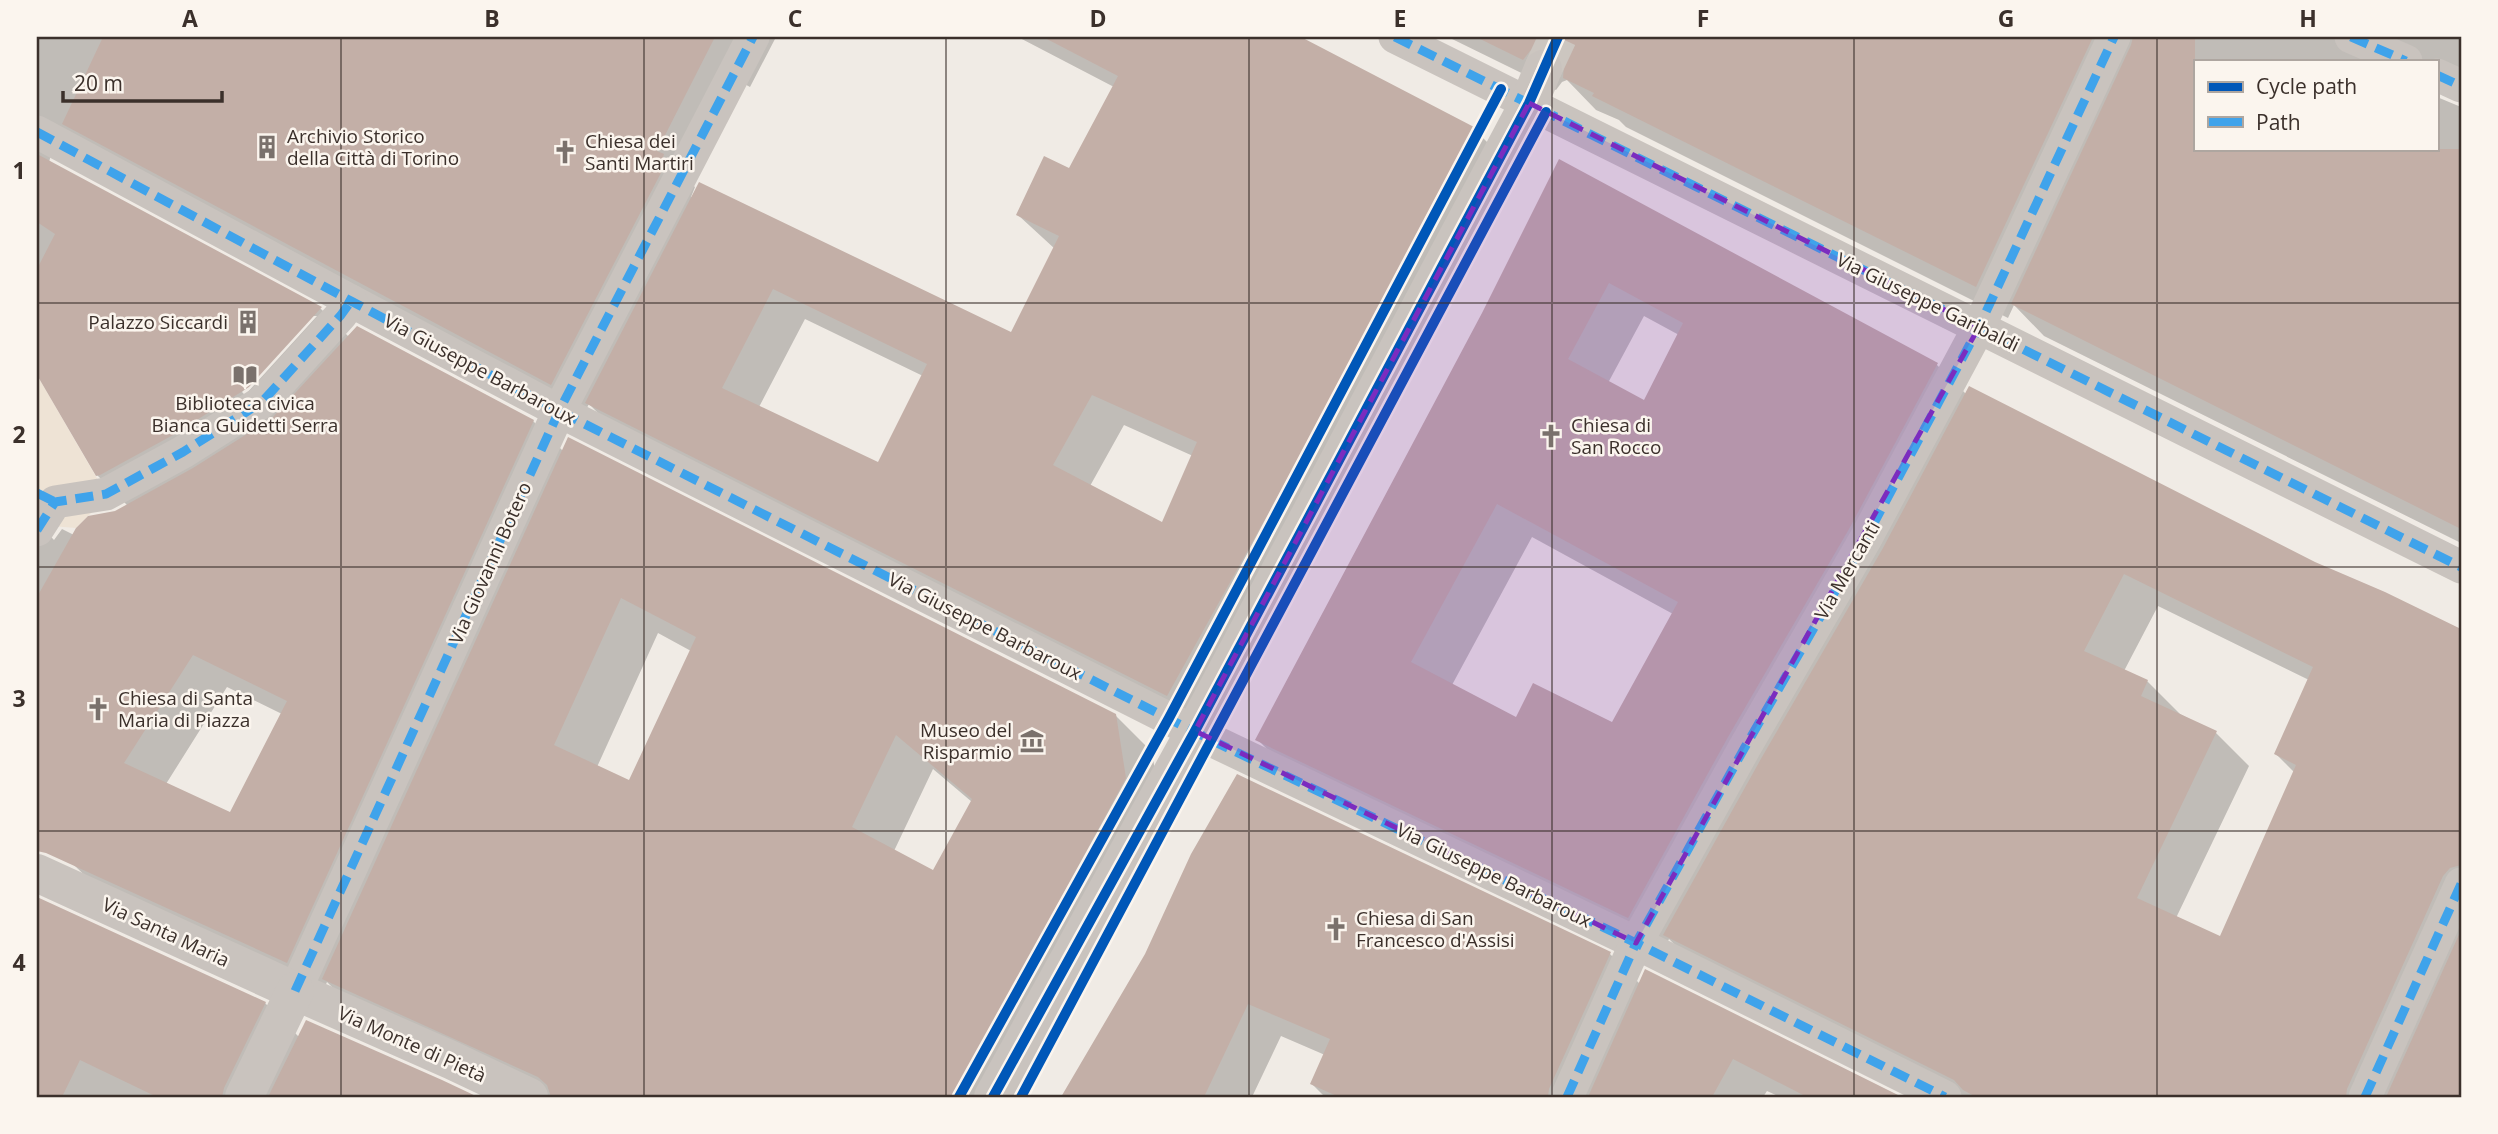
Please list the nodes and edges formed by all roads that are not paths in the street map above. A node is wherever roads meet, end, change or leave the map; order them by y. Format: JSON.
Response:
{"nodes":[{"id":1,"x":753,"y":37,"type":"edge"},
{"id":2,"x":1395,"y":37,"type":"edge"},
{"id":3,"x":2114,"y":37,"type":"edge"},
{"id":4,"x":2351,"y":37,"type":"edge"},
{"id":5,"x":2404,"y":60,"type":"edge"},
{"id":6,"x":2438,"y":75,"type":"edge"},
{"id":7,"x":1536,"y":86,"type":"junction"},
{"id":8,"x":2461,"y":86,"type":"edge"},
{"id":9,"x":37,"y":132,"type":"edge"},
{"id":10,"x":351,"y":301,"type":"junction"},
{"id":11,"x":1979,"y":327,"type":"junction"},
{"id":12,"x":559,"y":411,"type":"junction"},
{"id":13,"x":46,"y":498,"type":"edge"},
{"id":14,"x":37,"y":530,"type":"edge"},
{"id":15,"x":2461,"y":568,"type":"edge"},
{"id":16,"x":1195,"y":731,"type":"junction"},
{"id":17,"x":37,"y":873,"type":"edge"},
{"id":18,"x":2461,"y":884,"type":"edge"},
{"id":19,"x":1636,"y":943,"type":"junction"},
{"id":20,"x":295,"y":991,"type":"junction"},
{"id":21,"x":244,"y":1097,"type":"edge"},
{"id":22,"x":529,"y":1097,"type":"edge"},
{"id":23,"x":993,"y":1097,"type":"edge"},
{"id":24,"x":1567,"y":1097,"type":"edge"},
{"id":25,"x":1945,"y":1097,"type":"edge"},
{"id":26,"x":2365,"y":1097,"type":"edge"}],
"edges":[{"from":1,"to":12,"type":"street","name":"Via Giovanni Botero"},
{"from":2,"to":7,"type":"street","name":"Via Giuseppe Garibaldi"},
{"from":3,"to":11,"type":"street","name":"Via Mercanti"},
{"from":4,"to":5,"type":"street"},
{"from":6,"to":8,"type":"street"},
{"from":7,"to":11,"type":"street","name":"Via Giuseppe Garibaldi"},
{"from":7,"to":16,"type":"street"},
{"from":9,"to":10,"type":"street","name":"Via Giuseppe Barbaroux"},
{"from":10,"to":12,"type":"street","name":"Via Giuseppe Barbaroux"},
{"from":10,"to":13,"type":"street"},
{"from":11,"to":15,"type":"street","name":"Via Giuseppe Garibaldi"},
{"from":11,"to":19,"type":"street","name":"Via Mercanti"},
{"from":12,"to":16,"type":"street","name":"Via Giuseppe Barbaroux"},
{"from":12,"to":20,"type":"street","name":"Via Giovanni Botero"},
{"from":13,"to":14,"type":"street"},
{"from":16,"to":19,"type":"street","name":"Via Giuseppe Barbaroux"},
{"from":16,"to":23,"type":"street"},
{"from":17,"to":20,"type":"street","name":"Via Santa Maria"},
{"from":18,"to":26,"type":"street"},
{"from":19,"to":24,"type":"street","name":"Via Mercanti"},
{"from":19,"to":25,"type":"street","name":"Via Giuseppe Barbaroux"},
{"from":20,"to":21,"type":"street","name":"Via Giovanni Botero"},
{"from":20,"to":22,"type":"street","name":"Via Monte di Pietà"}]}
